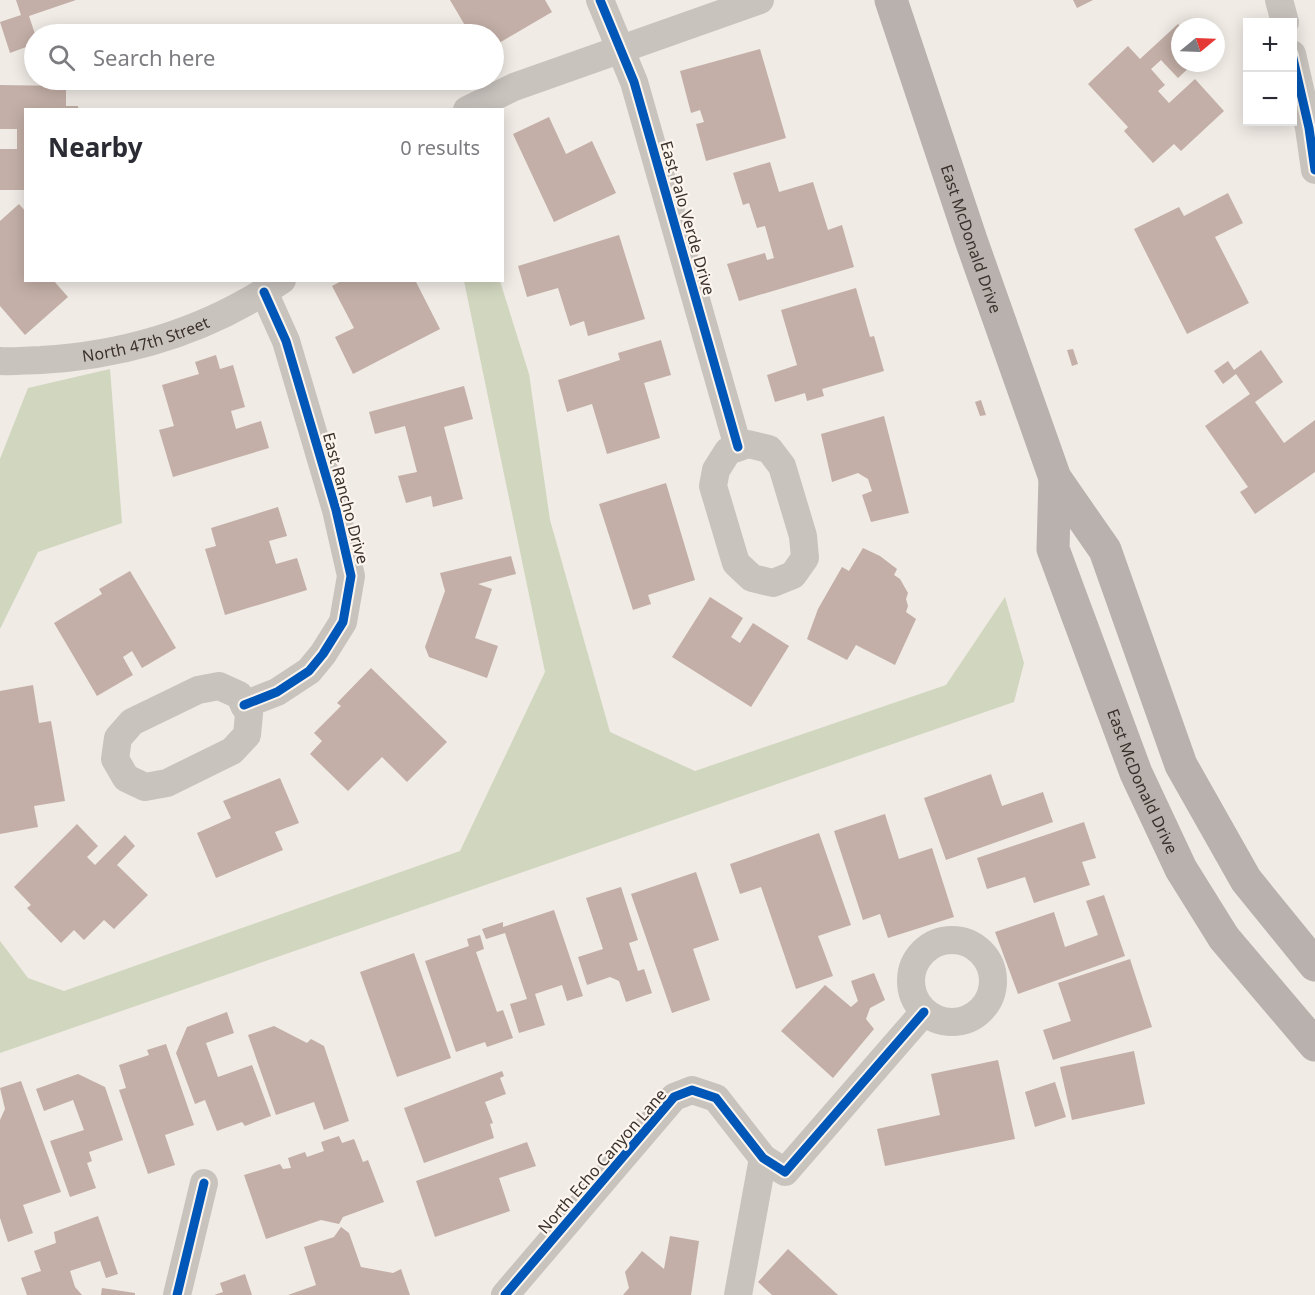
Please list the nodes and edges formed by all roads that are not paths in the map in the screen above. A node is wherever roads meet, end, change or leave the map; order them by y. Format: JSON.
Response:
{"nodes":[{"id":1,"x":600,"y":0,"type":"edge"},
{"id":2,"x":760,"y":0,"type":"edge"},
{"id":3,"x":891,"y":0,"type":"edge"},
{"id":4,"x":1279,"y":0,"type":"edge"},
{"id":5,"x":1284,"y":18,"type":"edge"},
{"id":6,"x":620,"y":48,"type":"junction"},
{"id":7,"x":1297,"y":72,"type":"edge"},
{"id":8,"x":471,"y":108,"type":"edge"},
{"id":9,"x":1315,"y":170,"type":"edge"},
{"id":10,"x":273,"y":286,"type":"edge"},
{"id":11,"x":0,"y":361,"type":"edge"},
{"id":12,"x":738,"y":447,"type":"junction"},
{"id":13,"x":1055,"y":478,"type":"junction"},
{"id":14,"x":244,"y":705,"type":"junction"},
{"id":15,"x":1315,"y":965,"type":"edge"},
{"id":16,"x":924,"y":1012,"type":"dead end"},
{"id":17,"x":1315,"y":1045,"type":"edge"},
{"id":18,"x":763,"y":1158,"type":"junction"},
{"id":19,"x":204,"y":1183,"type":"dead end"},
{"id":20,"x":177,"y":1295,"type":"edge"},
{"id":21,"x":505,"y":1295,"type":"edge"},
{"id":22,"x":738,"y":1295,"type":"edge"}],
"edges":[{"from":1,"to":6,"type":"street","name":"East Palo Verde Drive"},
{"from":2,"to":6,"type":"street"},
{"from":3,"to":13,"type":"main road","name":"East McDonald Drive"},
{"from":4,"to":5,"type":"street"},
{"from":6,"to":8,"type":"street"},
{"from":6,"to":12,"type":"street","name":"East Palo Verde Drive"},
{"from":7,"to":9,"type":"street"},
{"from":10,"to":11,"type":"street","name":"North 47th Street"},
{"from":10,"to":14,"type":"street","name":"East Rancho Drive"},
{"from":12,"to":12,"type":"street"},
{"from":13,"to":15,"type":"main road","name":"East McDonald Drive"},
{"from":13,"to":17,"type":"main road","name":"East McDonald Drive"},
{"from":14,"to":14,"type":"street"},
{"from":16,"to":18,"type":"street","name":"North Echo Canyon Lane"},
{"from":18,"to":21,"type":"street","name":"North Echo Canyon Lane"},
{"from":18,"to":22,"type":"street"},
{"from":19,"to":20,"type":"street"}]}
